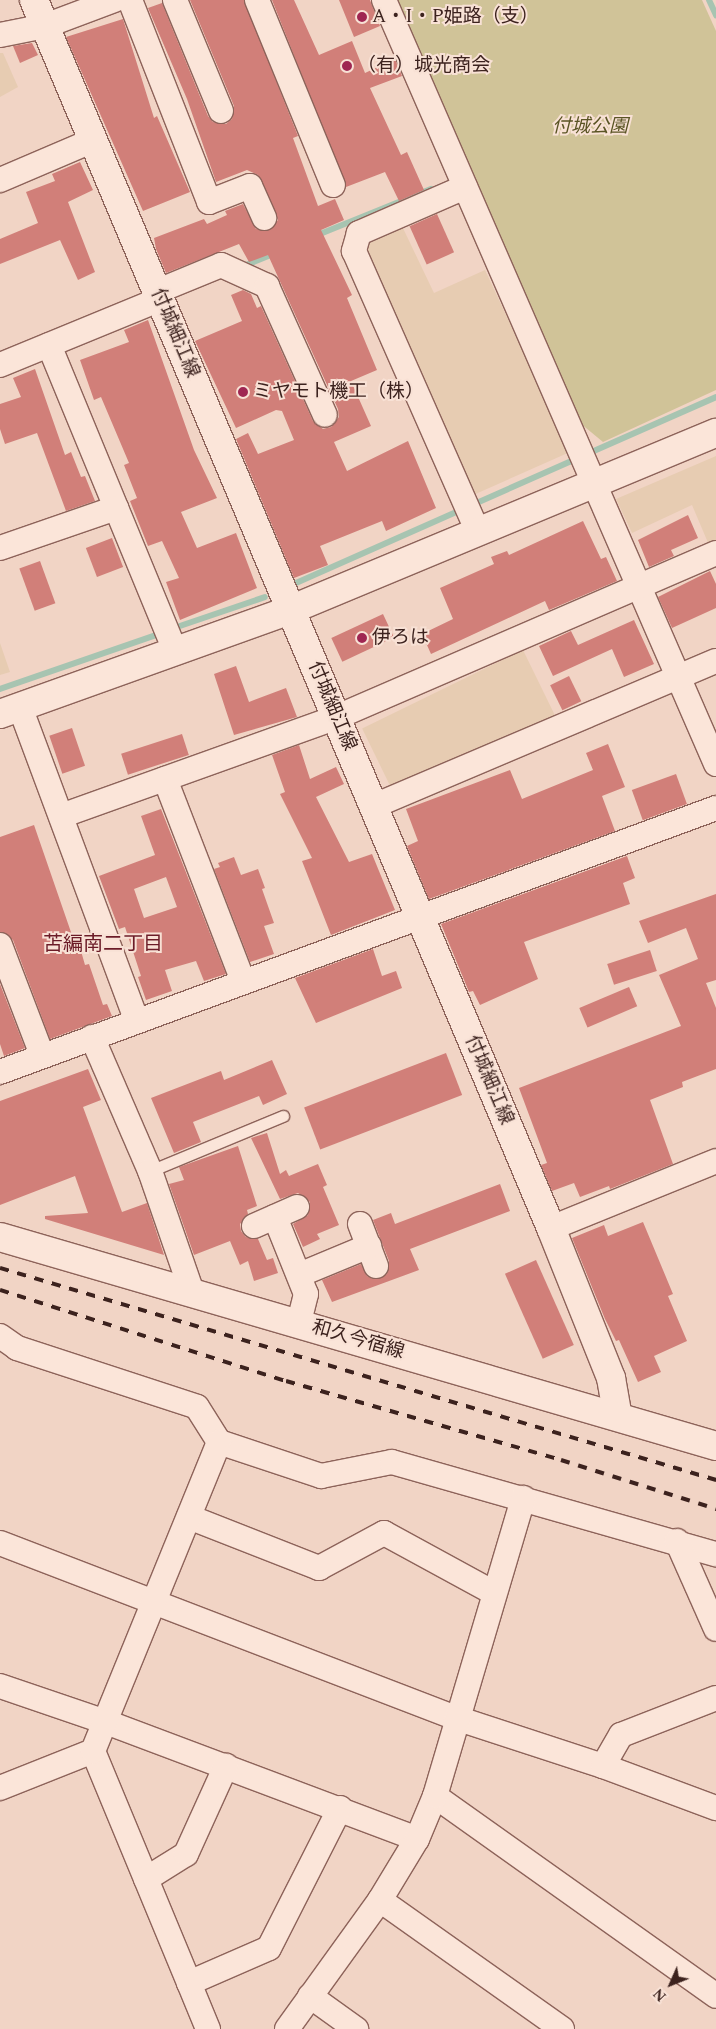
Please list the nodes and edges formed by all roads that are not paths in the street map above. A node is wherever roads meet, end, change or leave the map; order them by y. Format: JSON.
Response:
{"nodes":[{"id":1,"x":34,"y":0,"type":"edge"},
{"id":2,"x":114,"y":0,"type":"edge"},
{"id":3,"x":130,"y":0,"type":"edge"},
{"id":4,"x":175,"y":0,"type":"edge"},
{"id":5,"x":257,"y":0,"type":"edge"},
{"id":6,"x":384,"y":0,"type":"edge"},
{"id":7,"x":45,"y":26,"type":"junction"},
{"id":8,"x":0,"y":35,"type":"edge"},
{"id":9,"x":221,"y":111,"type":"dead end"},
{"id":10,"x":94,"y":140,"type":"junction"},
{"id":11,"x":0,"y":180,"type":"edge"},
{"id":12,"x":333,"y":185,"type":"dead end"},
{"id":13,"x":465,"y":187,"type":"junction"},
{"id":14,"x":264,"y":218,"type":"dead end"},
{"id":15,"x":160,"y":295,"type":"junction"},
{"id":16,"x":49,"y":345,"type":"junction"},
{"id":17,"x":0,"y":365,"type":"edge"},
{"id":18,"x":325,"y":415,"type":"dead end"},
{"id":19,"x":716,"y":433,"type":"edge"},
{"id":20,"x":592,"y":483,"type":"junction"},
{"id":21,"x":116,"y":508,"type":"junction"},
{"id":22,"x":478,"y":532,"type":"junction"},
{"id":23,"x":0,"y":548,"type":"edge"},
{"id":24,"x":716,"y":553,"type":"edge"},
{"id":25,"x":638,"y":587,"type":"junction"},
{"id":26,"x":290,"y":610,"type":"junction"},
{"id":27,"x":175,"y":652,"type":"junction"},
{"id":28,"x":716,"y":661,"type":"edge"},
{"id":29,"x":678,"y":677,"type":"junction"},
{"id":30,"x":10,"y":711,"type":"edge"},
{"id":31,"x":337,"y":717,"type":"junction"},
{"id":32,"x":716,"y":764,"type":"edge"},
{"id":33,"x":165,"y":779,"type":"junction"},
{"id":34,"x":374,"y":806,"type":"junction"},
{"id":35,"x":716,"y":808,"type":"edge"},
{"id":36,"x":61,"y":816,"type":"junction"},
{"id":37,"x":420,"y":918,"type":"junction"},
{"id":38,"x":0,"y":945,"type":"edge"},
{"id":39,"x":243,"y":981,"type":"junction"},
{"id":40,"x":137,"y":1021,"type":"junction"},
{"id":41,"x":92,"y":1037,"type":"junction"},
{"id":42,"x":42,"y":1055,"type":"junction"},
{"id":43,"x":0,"y":1072,"type":"edge"},
{"id":44,"x":283,"y":1116,"type":"dead end"},
{"id":45,"x":716,"y":1161,"type":"edge"},
{"id":46,"x":150,"y":1171,"type":"junction"},
{"id":47,"x":297,"y":1207,"type":"dead end"},
{"id":48,"x":275,"y":1217,"type":"junction"},
{"id":49,"x":360,"y":1224,"type":"dead end"},
{"id":50,"x":254,"y":1226,"type":"dead end"},
{"id":51,"x":551,"y":1228,"type":"junction"},
{"id":52,"x":0,"y":1237,"type":"edge"},
{"id":53,"x":299,"y":1275,"type":"junction"},
{"id":54,"x":192,"y":1292,"type":"junction"},
{"id":55,"x":300,"y":1323,"type":"junction"},
{"id":56,"x":6,"y":1347,"type":"edge"},
{"id":57,"x":618,"y":1416,"type":"junction"},
{"id":58,"x":219,"y":1442,"type":"junction"},
{"id":59,"x":716,"y":1446,"type":"edge"},
{"id":60,"x":523,"y":1498,"type":"junction"},
{"id":61,"x":189,"y":1516,"type":"junction"},
{"id":62,"x":677,"y":1541,"type":"junction"},
{"id":63,"x":0,"y":1543,"type":"edge"},
{"id":64,"x":716,"y":1554,"type":"edge"},
{"id":65,"x":494,"y":1593,"type":"junction"},
{"id":66,"x":155,"y":1601,"type":"junction"},
{"id":67,"x":716,"y":1629,"type":"edge"},
{"id":68,"x":0,"y":1686,"type":"edge"},
{"id":69,"x":716,"y":1698,"type":"edge"},
{"id":70,"x":456,"y":1718,"type":"junction"},
{"id":71,"x":106,"y":1722,"type":"junction"},
{"id":72,"x":93,"y":1751,"type":"junction"},
{"id":73,"x":226,"y":1766,"type":"junction"},
{"id":74,"x":603,"y":1766,"type":"junction"},
{"id":75,"x":0,"y":1788,"type":"edge"},
{"id":76,"x":435,"y":1796,"type":"junction"},
{"id":77,"x":340,"y":1808,"type":"junction"},
{"id":78,"x":716,"y":1808,"type":"edge"},
{"id":79,"x":417,"y":1839,"type":"junction"},
{"id":80,"x":146,"y":1879,"type":"junction"},
{"id":81,"x":380,"y":1900,"type":"junction"},
{"id":82,"x":189,"y":1983,"type":"junction"},
{"id":83,"x":310,"y":1996,"type":"junction"},
{"id":84,"x":716,"y":1996,"type":"edge"},
{"id":85,"x":208,"y":2029,"type":"edge"},
{"id":86,"x":287,"y":2029,"type":"edge"},
{"id":87,"x":356,"y":2029,"type":"edge"},
{"id":88,"x":562,"y":2029,"type":"edge"}],
"edges":[{"from":1,"to":7,"type":"main road","name":"付城細江線"},
{"from":2,"to":7,"type":"street"},
{"from":3,"to":14,"type":"street"},
{"from":4,"to":9,"type":"street"},
{"from":5,"to":12,"type":"street"},
{"from":6,"to":13,"type":"street"},
{"from":7,"to":8,"type":"street"},
{"from":7,"to":10,"type":"main road","name":"付城細江線"},
{"from":10,"to":11,"type":"street"},
{"from":10,"to":15,"type":"main road","name":"付城細江線"},
{"from":13,"to":20,"type":"street"},
{"from":13,"to":22,"type":"street"},
{"from":15,"to":16,"type":"street"},
{"from":15,"to":18,"type":"street"},
{"from":15,"to":26,"type":"main road","name":"付城細江線"},
{"from":16,"to":17,"type":"street"},
{"from":16,"to":21,"type":"street"},
{"from":19,"to":20,"type":"main road"},
{"from":20,"to":22,"type":"main road"},
{"from":20,"to":25,"type":"street"},
{"from":21,"to":23,"type":"street"},
{"from":21,"to":27,"type":"street"},
{"from":22,"to":26,"type":"main road"},
{"from":24,"to":25,"type":"street"},
{"from":25,"to":29,"type":"street"},
{"from":25,"to":31,"type":"street"},
{"from":26,"to":27,"type":"main road"},
{"from":26,"to":31,"type":"main road","name":"付城細江線"},
{"from":27,"to":30,"type":"main road"},
{"from":28,"to":29,"type":"street"},
{"from":29,"to":32,"type":"street"},
{"from":29,"to":34,"type":"street"},
{"from":30,"to":36,"type":"street"},
{"from":31,"to":33,"type":"street"},
{"from":31,"to":34,"type":"main road","name":"付城細江線"},
{"from":33,"to":36,"type":"street"},
{"from":33,"to":39,"type":"street"},
{"from":34,"to":37,"type":"main road","name":"付城細江線"},
{"from":35,"to":37,"type":"street"},
{"from":36,"to":40,"type":"street"},
{"from":37,"to":39,"type":"street"},
{"from":37,"to":51,"type":"main road","name":"付城細江線"},
{"from":38,"to":42,"type":"street"},
{"from":39,"to":40,"type":"street"},
{"from":40,"to":41,"type":"street"},
{"from":41,"to":42,"type":"street"},
{"from":41,"to":46,"type":"street"},
{"from":42,"to":43,"type":"street"},
{"from":44,"to":46,"type":"lane"},
{"from":45,"to":51,"type":"street"},
{"from":46,"to":54,"type":"street"},
{"from":47,"to":48,"type":"street"},
{"from":48,"to":50,"type":"street"},
{"from":48,"to":53,"type":"street"},
{"from":49,"to":53,"type":"street"},
{"from":51,"to":57,"type":"main road","name":"付城細江線"},
{"from":52,"to":54,"type":"main road","name":"和久今宿線"},
{"from":53,"to":55,"type":"street"},
{"from":54,"to":55,"type":"main road","name":"和久今宿線"},
{"from":55,"to":57,"type":"main road","name":"和久今宿線"},
{"from":56,"to":58,"type":"street"},
{"from":57,"to":59,"type":"main road","name":"和久今宿線"},
{"from":58,"to":60,"type":"street"},
{"from":58,"to":61,"type":"street"},
{"from":60,"to":62,"type":"street"},
{"from":60,"to":65,"type":"street"},
{"from":61,"to":65,"type":"street"},
{"from":61,"to":66,"type":"street"},
{"from":62,"to":64,"type":"street"},
{"from":62,"to":67,"type":"street"},
{"from":63,"to":66,"type":"street"},
{"from":65,"to":70,"type":"street"},
{"from":66,"to":70,"type":"street"},
{"from":66,"to":71,"type":"street"},
{"from":68,"to":71,"type":"street"},
{"from":69,"to":74,"type":"street"},
{"from":70,"to":74,"type":"street"},
{"from":70,"to":76,"type":"street"},
{"from":71,"to":72,"type":"street"},
{"from":71,"to":73,"type":"street"},
{"from":72,"to":75,"type":"street"},
{"from":72,"to":80,"type":"street"},
{"from":73,"to":77,"type":"street"},
{"from":73,"to":80,"type":"street"},
{"from":74,"to":78,"type":"street"},
{"from":76,"to":79,"type":"street"},
{"from":76,"to":84,"type":"street"},
{"from":77,"to":79,"type":"street"},
{"from":77,"to":82,"type":"street"},
{"from":79,"to":81,"type":"street"},
{"from":80,"to":82,"type":"street"},
{"from":81,"to":83,"type":"street"},
{"from":81,"to":88,"type":"street"},
{"from":82,"to":85,"type":"street"},
{"from":83,"to":86,"type":"street"},
{"from":83,"to":87,"type":"street"}]}
